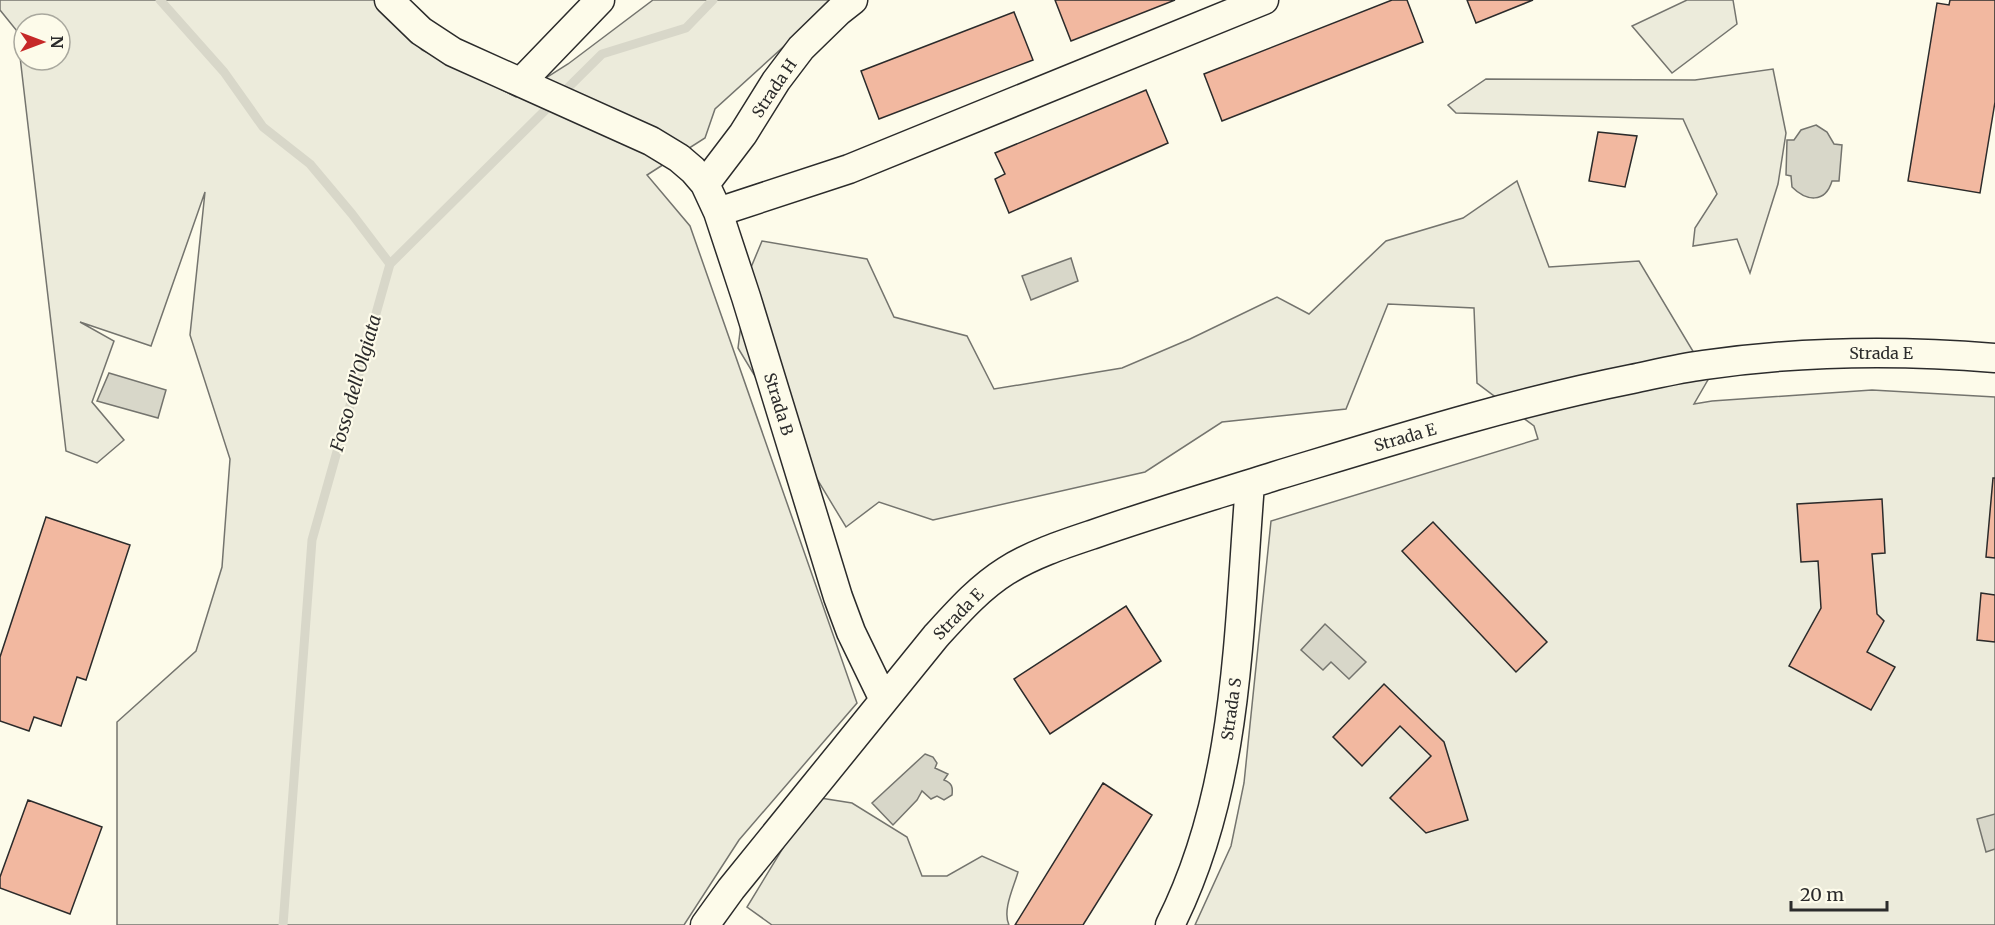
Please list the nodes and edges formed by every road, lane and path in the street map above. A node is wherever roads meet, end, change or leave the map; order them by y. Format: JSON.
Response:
{"nodes":[{"id":1,"x":389,"y":0,"type":"edge"},
{"id":2,"x":600,"y":0,"type":"edge"},
{"id":3,"x":853,"y":0,"type":"edge"},
{"id":4,"x":1264,"y":0,"type":"edge"},
{"id":5,"x":546,"y":93,"type":"junction"},
{"id":6,"x":705,"y":184,"type":"junction"},
{"id":7,"x":718,"y":212,"type":"junction"},
{"id":8,"x":1995,"y":358,"type":"edge"},
{"id":9,"x":1250,"y":484,"type":"junction"},
{"id":10,"x":884,"y":700,"type":"junction"},
{"id":11,"x":705,"y":925,"type":"edge"},
{"id":12,"x":1170,"y":925,"type":"edge"}],
"edges":[{"from":1,"to":5,"type":"street","name":"Strada B"},
{"from":2,"to":5,"type":"street"},
{"from":3,"to":6,"type":"street","name":"Strada H"},
{"from":4,"to":7,"type":"street"},
{"from":5,"to":6,"type":"street","name":"Strada B"},
{"from":6,"to":7,"type":"street","name":"Strada B"},
{"from":7,"to":10,"type":"street","name":"Strada B"},
{"from":8,"to":9,"type":"street","name":"Strada E"},
{"from":9,"to":10,"type":"street","name":"Strada E"},
{"from":9,"to":12,"type":"street","name":"Strada S"},
{"from":10,"to":11,"type":"street"}]}
